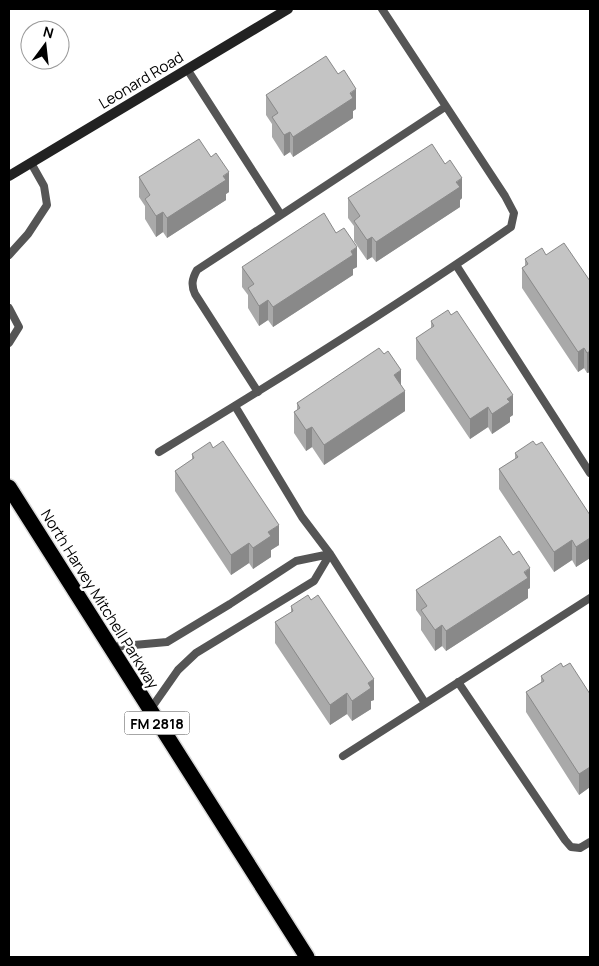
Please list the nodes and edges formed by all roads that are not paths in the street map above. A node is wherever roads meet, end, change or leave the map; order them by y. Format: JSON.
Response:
{"nodes":[{"id":1,"x":288,"y":9,"type":"edge"},
{"id":2,"x":382,"y":9,"type":"edge"},
{"id":3,"x":187,"y":69,"type":"junction"},
{"id":4,"x":445,"y":107,"type":"junction"},
{"id":5,"x":31,"y":163,"type":"junction"},
{"id":6,"x":9,"y":176,"type":"edge"},
{"id":7,"x":281,"y":215,"type":"junction"},
{"id":8,"x":9,"y":255,"type":"edge"},
{"id":9,"x":456,"y":264,"type":"junction"},
{"id":10,"x":9,"y":308,"type":"edge"},
{"id":11,"x":9,"y":343,"type":"edge"},
{"id":12,"x":258,"y":392,"type":"junction"},
{"id":13,"x":235,"y":406,"type":"junction"},
{"id":14,"x":159,"y":452,"type":"dead end"},
{"id":15,"x":590,"y":473,"type":"edge"},
{"id":16,"x":9,"y":487,"type":"edge"},
{"id":17,"x":330,"y":554,"type":"junction"},
{"id":18,"x":590,"y":598,"type":"edge"},
{"id":19,"x":112,"y":647,"type":"junction"},
{"id":20,"x":458,"y":682,"type":"junction"},
{"id":21,"x":425,"y":703,"type":"junction"},
{"id":22,"x":150,"y":710,"type":"junction"},
{"id":23,"x":343,"y":756,"type":"dead end"},
{"id":24,"x":590,"y":842,"type":"edge"},
{"id":25,"x":307,"y":957,"type":"edge"}],
"edges":[{"from":1,"to":3,"type":"street","name":"Leonard Road"},
{"from":2,"to":4,"type":"lane"},
{"from":3,"to":5,"type":"street","name":"Leonard Road"},
{"from":3,"to":7,"type":"lane"},
{"from":4,"to":7,"type":"lane"},
{"from":4,"to":9,"type":"lane"},
{"from":5,"to":6,"type":"street","name":"Leonard Road"},
{"from":5,"to":8,"type":"lane"},
{"from":7,"to":12,"type":"lane"},
{"from":9,"to":12,"type":"lane"},
{"from":9,"to":15,"type":"lane"},
{"from":10,"to":11,"type":"lane"},
{"from":12,"to":13,"type":"lane"},
{"from":13,"to":14,"type":"lane"},
{"from":13,"to":17,"type":"lane"},
{"from":16,"to":19,"type":"highway","name":"North Harvey Mitchell Parkway","number":"FM 2818"},
{"from":17,"to":19,"type":"lane"},
{"from":17,"to":21,"type":"lane"},
{"from":17,"to":22,"type":"lane"},
{"from":18,"to":20,"type":"lane"},
{"from":19,"to":22,"type":"highway","name":"North Harvey Mitchell Parkway","number":"FM 2818"},
{"from":20,"to":21,"type":"lane"},
{"from":20,"to":24,"type":"lane"},
{"from":21,"to":23,"type":"lane"},
{"from":22,"to":25,"type":"highway","name":"North Harvey Mitchell Parkway","number":"FM 2818"}]}
